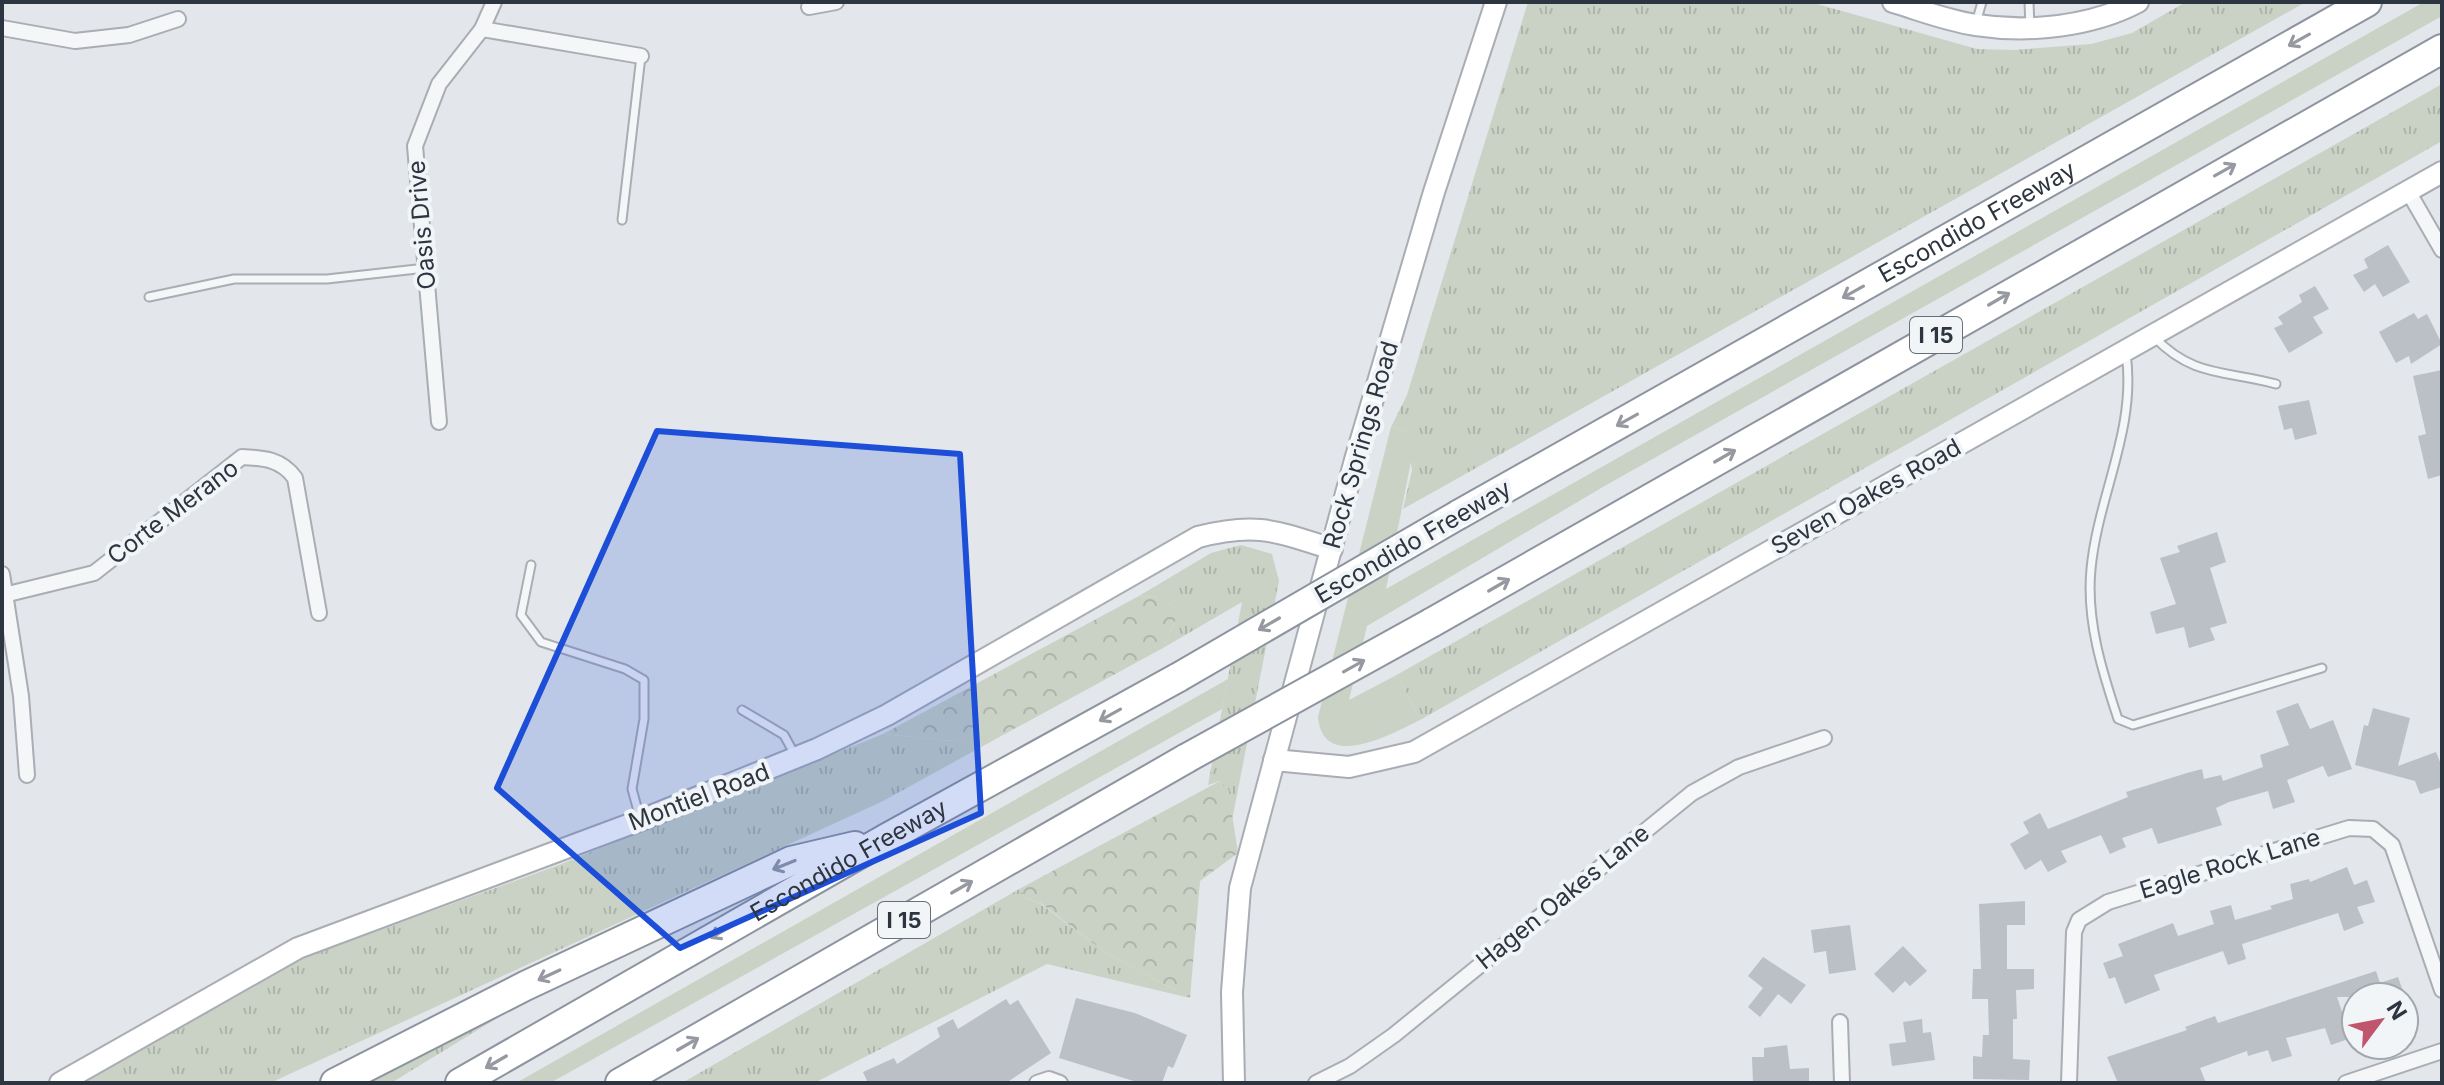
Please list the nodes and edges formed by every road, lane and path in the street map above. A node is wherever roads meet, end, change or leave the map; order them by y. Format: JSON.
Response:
{"nodes":[{"id":1,"x":494,"y":2,"type":"edge"},
{"id":2,"x":836,"y":2,"type":"edge"},
{"id":3,"x":1496,"y":2,"type":"edge"},
{"id":4,"x":1893,"y":2,"type":"edge"},
{"id":5,"x":1982,"y":2,"type":"edge"},
{"id":6,"x":2029,"y":2,"type":"edge"},
{"id":7,"x":2138,"y":2,"type":"edge"},
{"id":8,"x":2367,"y":2,"type":"edge"},
{"id":9,"x":809,"y":7,"type":"dead end"},
{"id":10,"x":178,"y":19,"type":"dead end"},
{"id":11,"x":1975,"y":25,"type":"junction"},
{"id":12,"x":2,"y":28,"type":"edge"},
{"id":13,"x":2030,"y":28,"type":"junction"},
{"id":14,"x":482,"y":29,"type":"junction"},
{"id":15,"x":2442,"y":49,"type":"edge"},
{"id":16,"x":641,"y":56,"type":"joint"},
{"id":17,"x":2442,"y":172,"type":"edge"},
{"id":18,"x":2408,"y":191,"type":"junction"},
{"id":19,"x":622,"y":220,"type":"dead end"},
{"id":20,"x":2442,"y":250,"type":"edge"},
{"id":21,"x":426,"y":268,"type":"junction"},
{"id":22,"x":149,"y":297,"type":"dead end"},
{"id":23,"x":2152,"y":335,"type":"junction"},
{"id":24,"x":2126,"y":351,"type":"junction"},
{"id":25,"x":2276,"y":384,"type":"dead end"},
{"id":26,"x":439,"y":422,"type":"dead end"},
{"id":27,"x":1332,"y":549,"type":"junction"},
{"id":28,"x":531,"y":565,"type":"dead end"},
{"id":29,"x":2,"y":574,"type":"edge"},
{"id":30,"x":8,"y":594,"type":"junction"},
{"id":31,"x":319,"y":613,"type":"dead end"},
{"id":32,"x":2322,"y":668,"type":"dead end"},
{"id":33,"x":742,"y":710,"type":"dead end"},
{"id":34,"x":1824,"y":738,"type":"dead end"},
{"id":35,"x":797,"y":759,"type":"junction"},
{"id":36,"x":1274,"y":760,"type":"junction"},
{"id":37,"x":27,"y":775,"type":"dead end"},
{"id":38,"x":641,"y":820,"type":"junction"},
{"id":39,"x":887,"y":838,"type":"junction"},
{"id":40,"x":2442,"y":990,"type":"edge"},
{"id":41,"x":1840,"y":1022,"type":"dead end"},
{"id":42,"x":2442,"y":1051,"type":"edge"},
{"id":43,"x":60,"y":1083,"type":"edge"},
{"id":44,"x":335,"y":1083,"type":"edge"},
{"id":45,"x":460,"y":1083,"type":"edge"},
{"id":46,"x":620,"y":1083,"type":"edge"},
{"id":47,"x":1037,"y":1083,"type":"edge"},
{"id":48,"x":1060,"y":1083,"type":"edge"},
{"id":49,"x":1234,"y":1083,"type":"edge"},
{"id":50,"x":1316,"y":1083,"type":"edge"},
{"id":51,"x":1842,"y":1083,"type":"edge"},
{"id":52,"x":2069,"y":1083,"type":"edge"},
{"id":53,"x":2346,"y":1083,"type":"edge"}],
"edges":[{"from":1,"to":14,"type":"street","name":"Oasis Drive"},
{"from":2,"to":9,"type":"street"},
{"from":3,"to":27,"type":"street","name":"Rock Springs Road"},
{"from":4,"to":11,"type":"street"},
{"from":5,"to":11,"type":"lane"},
{"from":6,"to":13,"type":"lane"},
{"from":7,"to":13,"type":"street"},
{"from":8,"to":39,"type":"highway","name":"Escondido Freeway","one_way":true,"bridge":true},
{"from":10,"to":12,"type":"street"},
{"from":11,"to":13,"type":"street"},
{"from":14,"to":16,"type":"street"},
{"from":14,"to":21,"type":"street","name":"Oasis Drive"},
{"from":46,"to":15,"type":"highway","number":"I 15","one_way":true,"bridge":true},
{"from":16,"to":19,"type":"lane"},
{"from":17,"to":18,"type":"street","name":"Seven Oakes Road"},
{"from":18,"to":20,"type":"street"},
{"from":18,"to":23,"type":"street","name":"Seven Oakes Road"},
{"from":21,"to":22,"type":"lane"},
{"from":21,"to":26,"type":"street","name":"Oasis Drive"},
{"from":23,"to":24,"type":"street","name":"Seven Oakes Road"},
{"from":23,"to":25,"type":"lane"},
{"from":24,"to":32,"type":"lane"},
{"from":24,"to":36,"type":"street","name":"Seven Oakes Road"},
{"from":27,"to":35,"type":"street","name":"Montiel Road"},
{"from":27,"to":36,"type":"street","name":"Rock Springs Road"},
{"from":28,"to":38,"type":"lane"},
{"from":29,"to":30,"type":"street"},
{"from":30,"to":31,"type":"street","name":"Corte Merano"},
{"from":30,"to":37,"type":"street"},
{"from":33,"to":35,"type":"lane"},
{"from":34,"to":50,"type":"street","name":"Hagen Oakes Lane"},
{"from":35,"to":38,"type":"street","name":"Montiel Road"},
{"from":36,"to":49,"type":"street","name":"Rock Springs Road"},
{"from":38,"to":43,"type":"street","name":"Montiel Road"},
{"from":39,"to":44,"type":"highway","one_way":true},
{"from":39,"to":45,"type":"highway","name":"Escondido Freeway","one_way":true},
{"from":40,"to":52,"type":"street","name":"Eagle Rock Lane"},
{"from":41,"to":51,"type":"street"},
{"from":42,"to":53,"type":"street"},
{"from":47,"to":48,"type":"street"}]}
